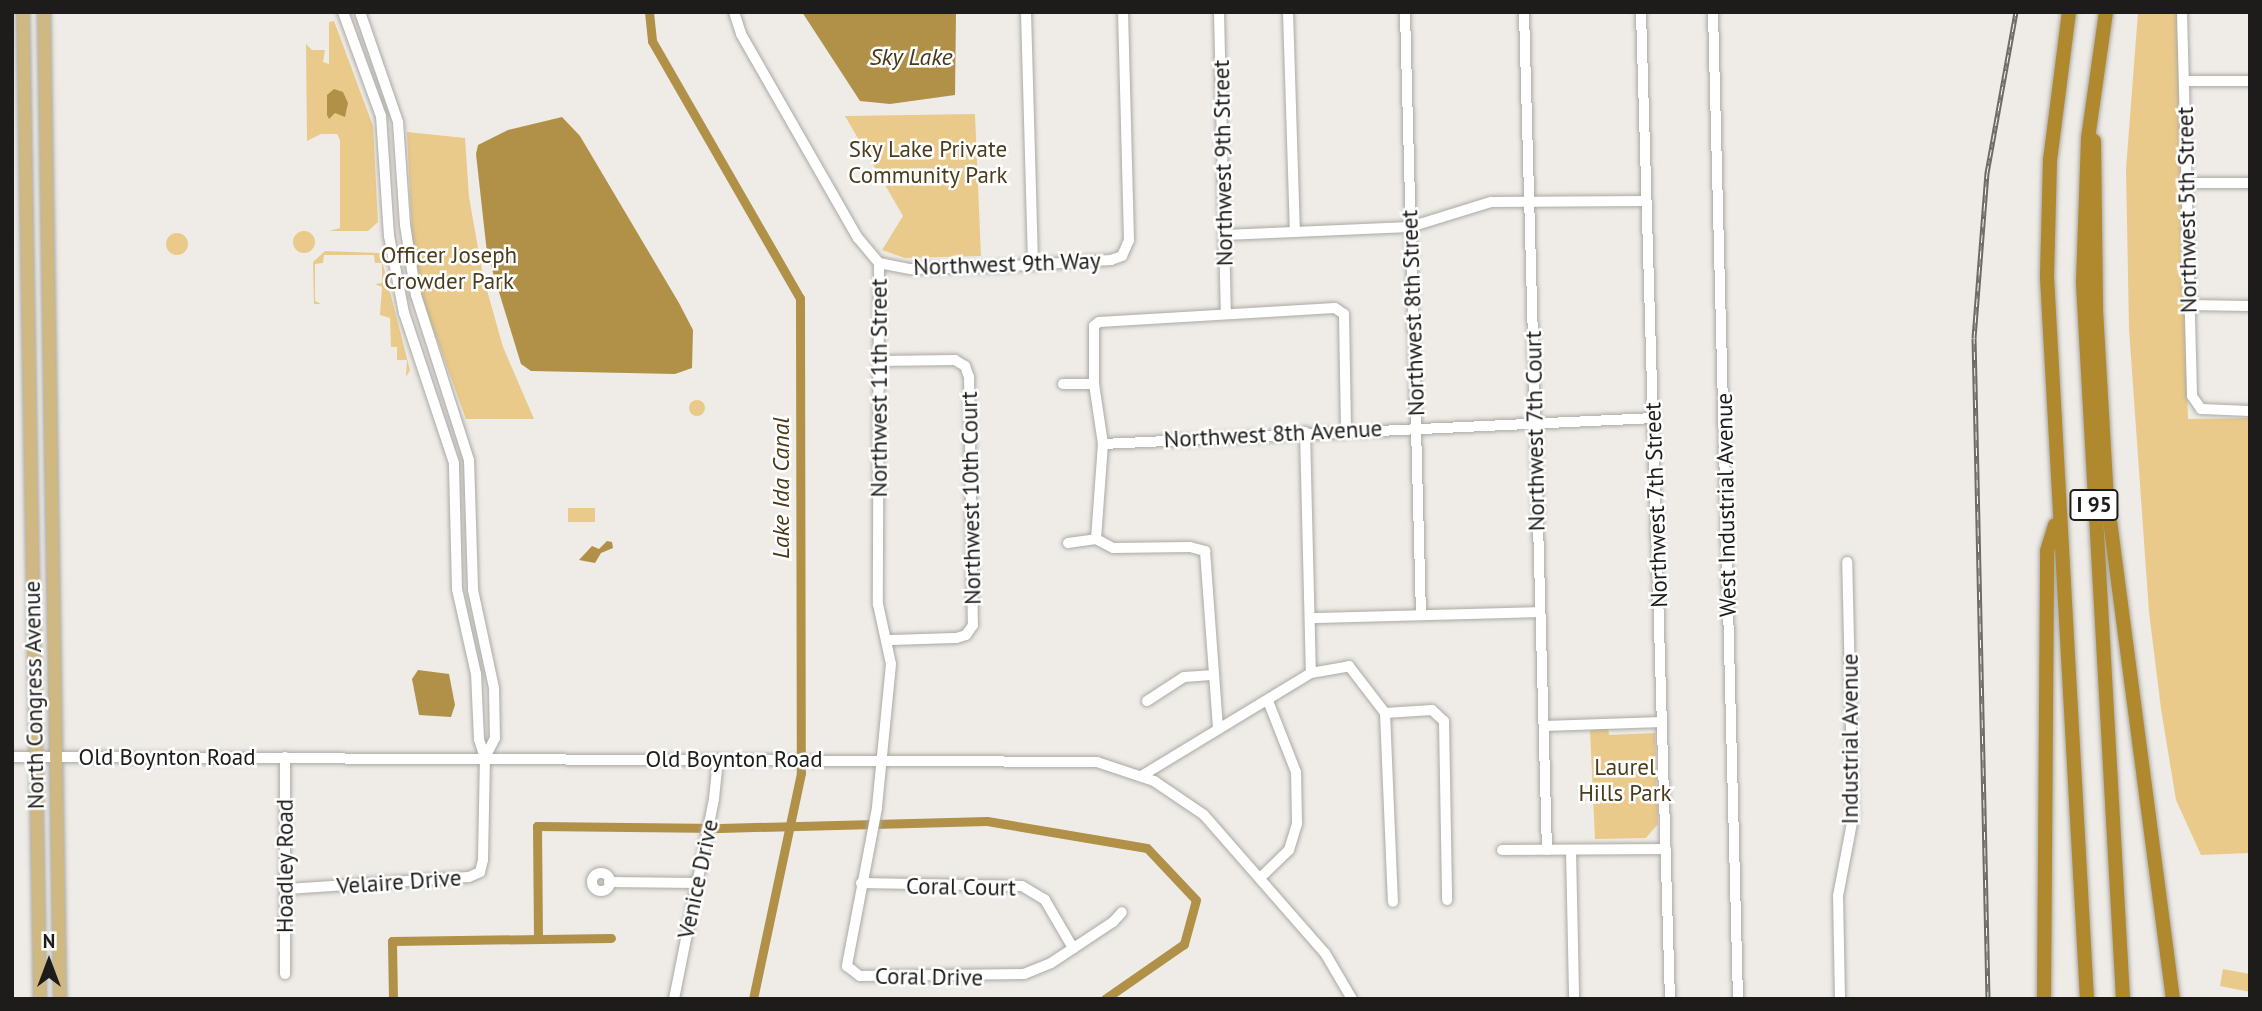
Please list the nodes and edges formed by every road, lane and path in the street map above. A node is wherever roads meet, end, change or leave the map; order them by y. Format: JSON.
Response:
{"nodes":[{"id":1,"x":23,"y":12,"type":"edge"},
{"id":2,"x":44,"y":12,"type":"edge"},
{"id":3,"x":343,"y":12,"type":"edge"},
{"id":4,"x":360,"y":12,"type":"edge"},
{"id":5,"x":734,"y":12,"type":"edge"},
{"id":6,"x":1026,"y":12,"type":"edge"},
{"id":7,"x":1123,"y":12,"type":"edge"},
{"id":8,"x":1219,"y":12,"type":"edge"},
{"id":9,"x":1288,"y":12,"type":"edge"},
{"id":10,"x":1405,"y":12,"type":"edge"},
{"id":11,"x":1524,"y":12,"type":"edge"},
{"id":12,"x":1641,"y":12,"type":"edge"},
{"id":13,"x":1713,"y":12,"type":"edge"},
{"id":14,"x":2069,"y":12,"type":"edge"},
{"id":15,"x":2106,"y":12,"type":"edge"},
{"id":16,"x":2182,"y":12,"type":"edge"},
{"id":17,"x":2184,"y":81,"type":"junction"},
{"id":18,"x":2250,"y":81,"type":"edge"},
{"id":19,"x":2091,"y":111,"type":"junction"},
{"id":20,"x":2186,"y":183,"type":"junction"},
{"id":21,"x":2250,"y":183,"type":"edge"},
{"id":22,"x":1646,"y":201,"type":"junction"},
{"id":23,"x":1529,"y":203,"type":"junction"},
{"id":24,"x":1410,"y":228,"type":"junction"},
{"id":25,"x":1295,"y":230,"type":"junction"},
{"id":26,"x":1225,"y":235,"type":"junction"},
{"id":27,"x":879,"y":263,"type":"junction"},
{"id":28,"x":1033,"y":265,"type":"junction"},
{"id":29,"x":2189,"y":305,"type":"junction"},
{"id":30,"x":2250,"y":306,"type":"edge"},
{"id":31,"x":1226,"y":314,"type":"junction"},
{"id":32,"x":880,"y":361,"type":"junction"},
{"id":33,"x":1063,"y":384,"type":"dead end"},
{"id":34,"x":1094,"y":384,"type":"junction"},
{"id":35,"x":2250,"y":411,"type":"edge"},
{"id":36,"x":1654,"y":418,"type":"junction"},
{"id":37,"x":1536,"y":423,"type":"junction"},
{"id":38,"x":1417,"y":426,"type":"junction"},
{"id":39,"x":1346,"y":430,"type":"junction"},
{"id":40,"x":1305,"y":432,"type":"junction"},
{"id":41,"x":1102,"y":444,"type":"junction"},
{"id":42,"x":2059,"y":513,"type":"junction"},
{"id":43,"x":1096,"y":539,"type":"junction"},
{"id":44,"x":1068,"y":543,"type":"dead end"},
{"id":45,"x":1847,"y":562,"type":"dead end"},
{"id":46,"x":1539,"y":612,"type":"junction"},
{"id":47,"x":1421,"y":614,"type":"junction"},
{"id":48,"x":1313,"y":618,"type":"junction"},
{"id":49,"x":889,"y":640,"type":"junction"},
{"id":50,"x":1311,"y":673,"type":"junction"},
{"id":51,"x":1211,"y":675,"type":"junction"},
{"id":52,"x":1147,"y":701,"type":"dead end"},
{"id":53,"x":1268,"y":701,"type":"junction"},
{"id":54,"x":1385,"y":713,"type":"junction"},
{"id":55,"x":1662,"y":722,"type":"junction"},
{"id":56,"x":1544,"y":726,"type":"junction"},
{"id":57,"x":1218,"y":727,"type":"junction"},
{"id":58,"x":12,"y":757,"type":"edge"},
{"id":59,"x":36,"y":757,"type":"junction"},
{"id":60,"x":56,"y":757,"type":"junction"},
{"id":61,"x":285,"y":757,"type":"junction"},
{"id":62,"x":485,"y":758,"type":"junction"},
{"id":63,"x":718,"y":760,"type":"junction"},
{"id":64,"x":881,"y":760,"type":"junction"},
{"id":65,"x":1143,"y":775,"type":"junction"},
{"id":66,"x":1571,"y":849,"type":"junction"},
{"id":67,"x":1666,"y":849,"type":"junction"},
{"id":68,"x":1502,"y":850,"type":"dead end"},
{"id":69,"x":1547,"y":850,"type":"junction"},
{"id":70,"x":1259,"y":878,"type":"junction"},
{"id":71,"x":609,"y":882,"type":"dead end"},
{"id":72,"x":697,"y":883,"type":"junction"},
{"id":73,"x":861,"y":883,"type":"junction"},
{"id":74,"x":286,"y":889,"type":"junction"},
{"id":75,"x":1447,"y":900,"type":"dead end"},
{"id":76,"x":1393,"y":902,"type":"dead end"},
{"id":77,"x":1122,"y":912,"type":"dead end"},
{"id":78,"x":39,"y":939,"type":"junction"},
{"id":79,"x":1073,"y":948,"type":"junction"},
{"id":80,"x":40,"y":963,"type":"junction"},
{"id":81,"x":60,"y":972,"type":"junction"},
{"id":82,"x":285,"y":974,"type":"dead end"},
{"id":83,"x":40,"y":999,"type":"edge"},
{"id":84,"x":59,"y":999,"type":"edge"},
{"id":85,"x":674,"y":999,"type":"edge"},
{"id":86,"x":1352,"y":999,"type":"edge"},
{"id":87,"x":1574,"y":999,"type":"edge"},
{"id":88,"x":1670,"y":999,"type":"edge"},
{"id":89,"x":1738,"y":999,"type":"edge"},
{"id":90,"x":1840,"y":999,"type":"edge"},
{"id":91,"x":2044,"y":999,"type":"edge"},
{"id":92,"x":2087,"y":999,"type":"edge"},
{"id":93,"x":2123,"y":999,"type":"edge"},
{"id":94,"x":2173,"y":999,"type":"edge"}],
"edges":[{"from":1,"to":59,"type":"main road","name":"North Congress Avenue"},
{"from":2,"to":60,"type":"main road","name":"North Congress Avenue"},
{"from":3,"to":62,"type":"street"},
{"from":4,"to":62,"type":"street"},
{"from":5,"to":27,"type":"street","name":"Northwest 11th Street"},
{"from":6,"to":28,"type":"street"},
{"from":7,"to":28,"type":"street","name":"Northwest 9th Way"},
{"from":8,"to":26,"type":"street","name":"Northwest 9th Street"},
{"from":9,"to":25,"type":"street"},
{"from":10,"to":24,"type":"street","name":"Northwest 8th Street"},
{"from":11,"to":23,"type":"street","name":"Northwest 7th Court"},
{"from":12,"to":22,"type":"street","name":"Northwest 7th Street"},
{"from":13,"to":89,"type":"street","name":"West Industrial Avenue"},
{"from":14,"to":42,"type":"highway","number":"I 95"},
{"from":15,"to":19,"type":"highway","number":"I 95"},
{"from":16,"to":17,"type":"street","name":"Northwest 5th Street"},
{"from":17,"to":18,"type":"street"},
{"from":17,"to":20,"type":"street","name":"Northwest 5th Street"},
{"from":19,"to":93,"type":"highway","number":"I 95"},
{"from":19,"to":94,"type":"highway"},
{"from":20,"to":21,"type":"street"},
{"from":20,"to":29,"type":"street","name":"Northwest 5th Street"},
{"from":22,"to":23,"type":"street"},
{"from":22,"to":36,"type":"street","name":"Northwest 7th Street"},
{"from":23,"to":24,"type":"street"},
{"from":23,"to":37,"type":"street","name":"Northwest 7th Court"},
{"from":24,"to":25,"type":"street"},
{"from":24,"to":38,"type":"street","name":"Northwest 8th Street"},
{"from":25,"to":26,"type":"street"},
{"from":26,"to":31,"type":"street","name":"Northwest 9th Street"},
{"from":27,"to":28,"type":"street","name":"Northwest 9th Way"},
{"from":27,"to":32,"type":"street","name":"Northwest 11th Street"},
{"from":29,"to":30,"type":"street"},
{"from":29,"to":35,"type":"street","name":"Northwest 5th Street"},
{"from":31,"to":34,"type":"street"},
{"from":31,"to":39,"type":"street"},
{"from":32,"to":49,"type":"street","name":"Northwest 11th Street"},
{"from":32,"to":49,"type":"street","name":"Northwest 10th Court"},
{"from":33,"to":34,"type":"street"},
{"from":34,"to":41,"type":"street"},
{"from":36,"to":37,"type":"street","name":"Northwest 8th Avenue"},
{"from":36,"to":55,"type":"street","name":"Northwest 7th Street"},
{"from":37,"to":38,"type":"street","name":"Northwest 8th Avenue"},
{"from":37,"to":46,"type":"street","name":"Northwest 7th Court"},
{"from":38,"to":39,"type":"street","name":"Northwest 8th Avenue"},
{"from":38,"to":47,"type":"street","name":"Northwest 8th Street"},
{"from":39,"to":40,"type":"street","name":"Northwest 8th Avenue"},
{"from":40,"to":41,"type":"street","name":"Northwest 8th Avenue"},
{"from":40,"to":48,"type":"street"},
{"from":41,"to":43,"type":"street"},
{"from":42,"to":91,"type":"highway"},
{"from":42,"to":92,"type":"highway","number":"I 95"},
{"from":43,"to":44,"type":"street"},
{"from":43,"to":51,"type":"street"},
{"from":45,"to":90,"type":"street","name":"Industrial Avenue"},
{"from":46,"to":47,"type":"street"},
{"from":46,"to":56,"type":"street","name":"Northwest 7th Court"},
{"from":47,"to":48,"type":"street"},
{"from":48,"to":50,"type":"street"},
{"from":49,"to":64,"type":"street","name":"Northwest 11th Street"},
{"from":50,"to":53,"type":"street"},
{"from":50,"to":54,"type":"street"},
{"from":51,"to":52,"type":"street"},
{"from":51,"to":57,"type":"street"},
{"from":53,"to":57,"type":"street"},
{"from":53,"to":70,"type":"street"},
{"from":54,"to":75,"type":"street"},
{"from":54,"to":76,"type":"street"},
{"from":55,"to":56,"type":"street"},
{"from":55,"to":67,"type":"street","name":"Northwest 7th Street"},
{"from":56,"to":69,"type":"street","name":"Northwest 7th Court"},
{"from":57,"to":65,"type":"street"},
{"from":58,"to":59,"type":"street","name":"Old Boynton Road"},
{"from":59,"to":60,"type":"street","name":"Old Boynton Road"},
{"from":59,"to":78,"type":"main road","name":"North Congress Avenue"},
{"from":60,"to":61,"type":"street","name":"Old Boynton Road"},
{"from":60,"to":81,"type":"main road","name":"North Congress Avenue"},
{"from":61,"to":62,"type":"street","name":"Old Boynton Road"},
{"from":61,"to":74,"type":"street","name":"Hoadley Road"},
{"from":62,"to":63,"type":"street","name":"Old Boynton Road"},
{"from":62,"to":74,"type":"street","name":"Velaire Drive"},
{"from":63,"to":64,"type":"street","name":"Old Boynton Road"},
{"from":63,"to":72,"type":"street","name":"Venice Drive"},
{"from":64,"to":65,"type":"street","name":"Old Boynton Road"},
{"from":64,"to":73,"type":"street","name":"Coral Drive"},
{"from":65,"to":70,"type":"street","name":"Old Boynton Road"},
{"from":66,"to":67,"type":"street"},
{"from":66,"to":69,"type":"street"},
{"from":66,"to":87,"type":"street"},
{"from":67,"to":88,"type":"street","name":"Northwest 7th Street"},
{"from":68,"to":69,"type":"street"},
{"from":70,"to":86,"type":"street","name":"Old Boynton Road"},
{"from":71,"to":72,"type":"street"},
{"from":72,"to":85,"type":"street","name":"Venice Drive"},
{"from":73,"to":79,"type":"street","name":"Coral Court"},
{"from":73,"to":79,"type":"street","name":"Coral Drive"},
{"from":74,"to":82,"type":"street","name":"Hoadley Road"},
{"from":77,"to":79,"type":"street","name":"Coral Drive"},
{"from":78,"to":80,"type":"main road","name":"North Congress Avenue"},
{"from":78,"to":81,"type":"main road"},
{"from":80,"to":83,"type":"main road","name":"North Congress Avenue"},
{"from":80,"to":84,"type":"main road"},
{"from":81,"to":84,"type":"main road","name":"North Congress Avenue"}]}
